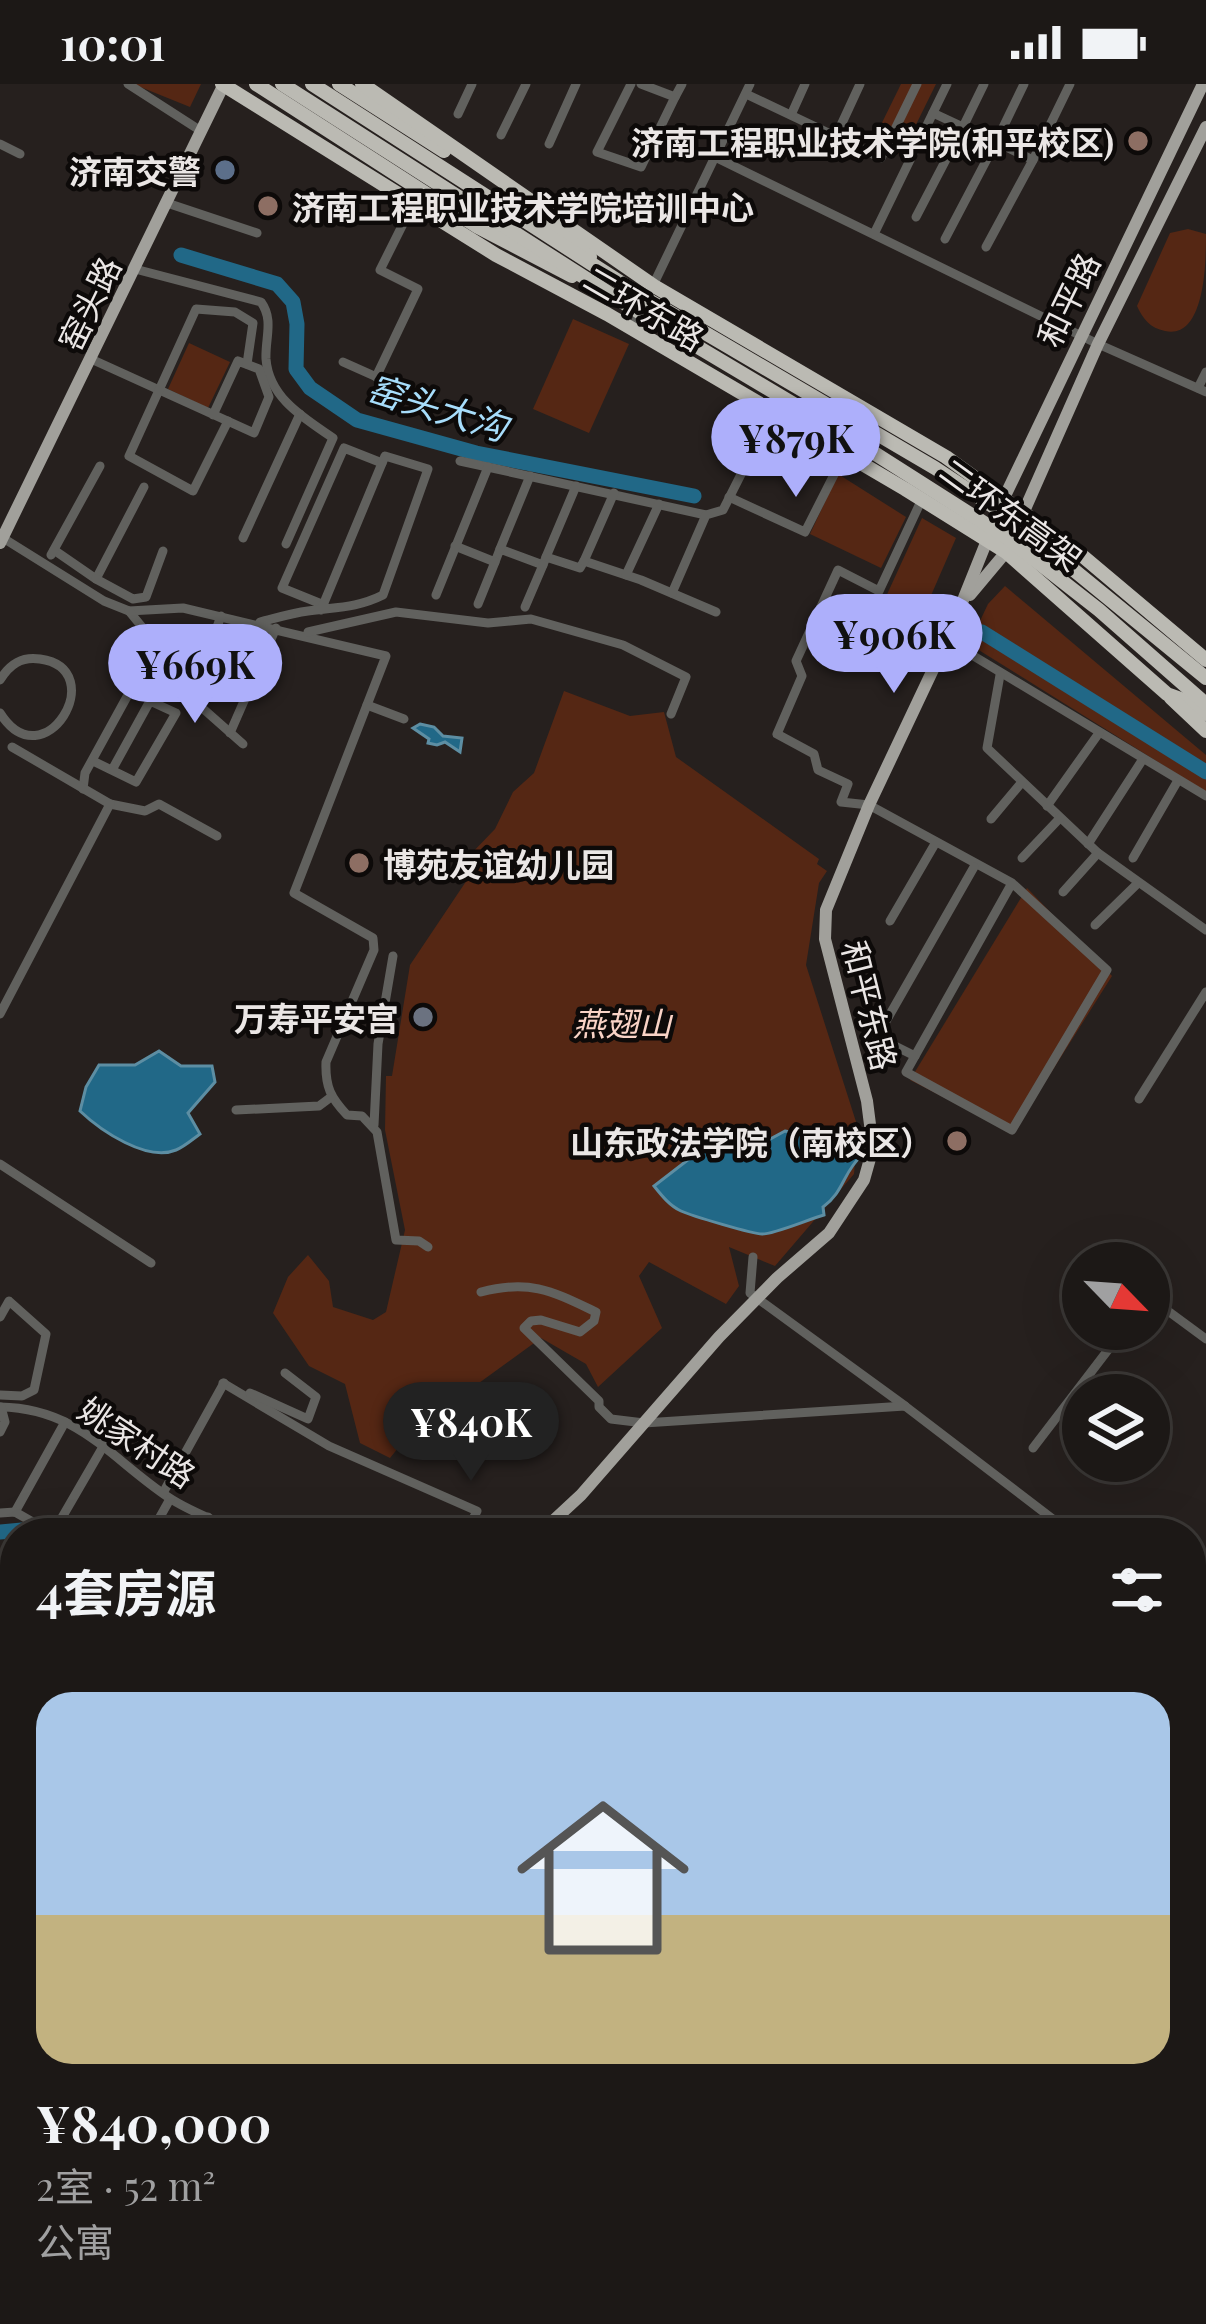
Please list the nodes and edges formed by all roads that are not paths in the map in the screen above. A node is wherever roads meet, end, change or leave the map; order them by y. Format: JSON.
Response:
{"nodes":[{"id":1,"x":128,"y":84,"type":"edge"},
{"id":2,"x":223,"y":84,"type":"edge"},
{"id":3,"x":256,"y":84,"type":"edge"},
{"id":4,"x":282,"y":84,"type":"edge"},
{"id":5,"x":311,"y":84,"type":"edge"},
{"id":6,"x":339,"y":84,"type":"edge"},
{"id":7,"x":362,"y":84,"type":"edge"},
{"id":8,"x":472,"y":84,"type":"edge"},
{"id":9,"x":526,"y":84,"type":"edge"},
{"id":10,"x":576,"y":84,"type":"edge"},
{"id":11,"x":631,"y":84,"type":"edge"},
{"id":12,"x":641,"y":84,"type":"edge"},
{"id":13,"x":682,"y":84,"type":"edge"},
{"id":14,"x":806,"y":84,"type":"edge"},
{"id":15,"x":860,"y":84,"type":"edge"},
{"id":16,"x":916,"y":84,"type":"edge"},
{"id":17,"x":946,"y":84,"type":"edge"},
{"id":18,"x":984,"y":84,"type":"edge"},
{"id":19,"x":1024,"y":84,"type":"edge"},
{"id":20,"x":1070,"y":84,"type":"edge"},
{"id":21,"x":1203,"y":84,"type":"edge"},
{"id":22,"x":748,"y":89,"type":"edge"},
{"id":23,"x":675,"y":98,"type":"junction"},
{"id":24,"x":933,"y":113,"type":"junction"},
{"id":25,"x":458,"y":114,"type":"dead end"},
{"id":26,"x":791,"y":115,"type":"junction"},
{"id":27,"x":963,"y":127,"type":"junction"},
{"id":28,"x":1206,"y":127,"type":"edge"},
{"id":29,"x":201,"y":131,"type":"junction"},
{"id":30,"x":500,"y":135,"type":"dead end"},
{"id":31,"x":836,"y":136,"type":"junction"},
{"id":32,"x":996,"y":142,"type":"junction"},
{"id":33,"x":0,"y":144,"type":"edge"},
{"id":34,"x":549,"y":144,"type":"dead end"},
{"id":35,"x":20,"y":154,"type":"dead end"},
{"id":36,"x":716,"y":158,"type":"junction"},
{"id":37,"x":1033,"y":160,"type":"junction"},
{"id":38,"x":166,"y":202,"type":"junction"},
{"id":39,"x":413,"y":202,"type":"junction"},
{"id":40,"x":916,"y":217,"type":"dead end"},
{"id":41,"x":257,"y":233,"type":"dead end"},
{"id":42,"x":874,"y":234,"type":"junction"},
{"id":43,"x":945,"y":239,"type":"dead end"},
{"id":44,"x":986,"y":247,"type":"dead end"},
{"id":45,"x":135,"y":268,"type":"junction"},
{"id":46,"x":654,"y":286,"type":"junction"},
{"id":47,"x":633,"y":299,"type":"junction"},
{"id":48,"x":632,"y":329,"type":"junction"},
{"id":49,"x":1077,"y":336,"type":"junction"},
{"id":50,"x":1097,"y":346,"type":"junction"},
{"id":51,"x":91,"y":359,"type":"junction"},
{"id":52,"x":343,"y":362,"type":"dead end"},
{"id":53,"x":247,"y":364,"type":"junction"},
{"id":54,"x":1206,"y":372,"type":"edge"},
{"id":55,"x":376,"y":377,"type":"junction"},
{"id":56,"x":399,"y":387,"type":"dead end"},
{"id":57,"x":159,"y":390,"type":"junction"},
{"id":58,"x":1202,"y":390,"type":"edge"},
{"id":59,"x":773,"y":411,"type":"junction"},
{"id":60,"x":300,"y":414,"type":"junction"},
{"id":61,"x":213,"y":415,"type":"junction"},
{"id":62,"x":227,"y":421,"type":"junction"},
{"id":63,"x":845,"y":453,"type":"junction"},
{"id":64,"x":460,"y":460,"type":"dead end"},
{"id":65,"x":382,"y":464,"type":"junction"},
{"id":66,"x":100,"y":466,"type":"dead end"},
{"id":67,"x":488,"y":467,"type":"junction"},
{"id":68,"x":530,"y":476,"type":"junction"},
{"id":69,"x":576,"y":486,"type":"junction"},
{"id":70,"x":144,"y":487,"type":"dead end"},
{"id":71,"x":614,"y":493,"type":"junction"},
{"id":72,"x":729,"y":497,"type":"junction"},
{"id":73,"x":1004,"y":498,"type":"junction"},
{"id":74,"x":922,"y":500,"type":"junction"},
{"id":75,"x":659,"y":504,"type":"junction"},
{"id":76,"x":1025,"y":512,"type":"junction"},
{"id":77,"x":706,"y":515,"type":"junction"},
{"id":78,"x":243,"y":538,"type":"dead end"},
{"id":79,"x":985,"y":540,"type":"junction"},
{"id":80,"x":1,"y":541,"type":"edge"},
{"id":81,"x":286,"y":544,"type":"dead end"},
{"id":82,"x":454,"y":546,"type":"junction"},
{"id":83,"x":500,"y":549,"type":"junction"},
{"id":84,"x":54,"y":550,"type":"junction"},
{"id":85,"x":164,"y":551,"type":"dead end"},
{"id":86,"x":1006,"y":552,"type":"junction"},
{"id":87,"x":544,"y":561,"type":"junction"},
{"id":88,"x":495,"y":562,"type":"junction"},
{"id":89,"x":584,"y":562,"type":"junction"},
{"id":90,"x":46,"y":565,"type":"junction"},
{"id":91,"x":626,"y":575,"type":"junction"},
{"id":92,"x":97,"y":578,"type":"junction"},
{"id":93,"x":673,"y":593,"type":"junction"},
{"id":94,"x":436,"y":595,"type":"dead end"},
{"id":95,"x":478,"y":604,"type":"dead end"},
{"id":96,"x":962,"y":606,"type":"junction"},
{"id":97,"x":322,"y":607,"type":"junction"},
{"id":98,"x":525,"y":607,"type":"dead end"},
{"id":99,"x":129,"y":611,"type":"junction"},
{"id":100,"x":716,"y":613,"type":"dead end"},
{"id":101,"x":221,"y":616,"type":"junction"},
{"id":102,"x":255,"y":623,"type":"junction"},
{"id":103,"x":276,"y":628,"type":"junction"},
{"id":104,"x":303,"y":634,"type":"junction"},
{"id":105,"x":947,"y":640,"type":"junction"},
{"id":106,"x":1205,"y":661,"type":"edge"},
{"id":107,"x":1000,"y":675,"type":"junction"},
{"id":108,"x":1,"y":677,"type":"edge"},
{"id":109,"x":1206,"y":678,"type":"edge"},
{"id":110,"x":1167,"y":694,"type":"junction"},
{"id":111,"x":1206,"y":704,"type":"edge"},
{"id":112,"x":367,"y":705,"type":"junction"},
{"id":113,"x":0,"y":713,"type":"edge"},
{"id":114,"x":670,"y":714,"type":"dead end"},
{"id":115,"x":1206,"y":718,"type":"edge"},
{"id":116,"x":404,"y":719,"type":"dead end"},
{"id":117,"x":1206,"y":731,"type":"edge"},
{"id":118,"x":230,"y":733,"type":"junction"},
{"id":119,"x":1099,"y":733,"type":"junction"},
{"id":120,"x":243,"y":744,"type":"dead end"},
{"id":121,"x":12,"y":747,"type":"dead end"},
{"id":122,"x":95,"y":762,"type":"dead end"},
{"id":123,"x":1141,"y":762,"type":"dead end"},
{"id":124,"x":112,"y":770,"type":"junction"},
{"id":125,"x":1022,"y":782,"type":"junction"},
{"id":126,"x":1178,"y":782,"type":"dead end"},
{"id":127,"x":83,"y":789,"type":"junction"},
{"id":128,"x":1206,"y":796,"type":"edge"},
{"id":129,"x":110,"y":804,"type":"junction"},
{"id":130,"x":869,"y":805,"type":"junction"},
{"id":131,"x":1047,"y":806,"type":"junction"},
{"id":132,"x":1060,"y":818,"type":"junction"},
{"id":133,"x":991,"y":819,"type":"dead end"},
{"id":134,"x":217,"y":836,"type":"dead end"},
{"id":135,"x":936,"y":842,"type":"junction"},
{"id":136,"x":1088,"y":844,"type":"junction"},
{"id":137,"x":1098,"y":853,"type":"junction"},
{"id":138,"x":1022,"y":858,"type":"dead end"},
{"id":139,"x":1133,"y":858,"type":"dead end"},
{"id":140,"x":974,"y":867,"type":"dead end"},
{"id":141,"x":1012,"y":883,"type":"junction"},
{"id":142,"x":1137,"y":884,"type":"junction"},
{"id":143,"x":1063,"y":892,"type":"dead end"},
{"id":144,"x":890,"y":921,"type":"dead end"},
{"id":145,"x":1096,"y":925,"type":"dead end"},
{"id":146,"x":1206,"y":930,"type":"edge"},
{"id":147,"x":393,"y":956,"type":"dead end"},
{"id":148,"x":1206,"y":992,"type":"edge"},
{"id":149,"x":0,"y":1015,"type":"edge"},
{"id":150,"x":915,"y":1056,"type":"junction"},
{"id":151,"x":331,"y":1097,"type":"junction"},
{"id":152,"x":1139,"y":1099,"type":"dead end"},
{"id":153,"x":236,"y":1110,"type":"dead end"},
{"id":154,"x":374,"y":1125,"type":"junction"},
{"id":155,"x":0,"y":1164,"type":"edge"},
{"id":156,"x":428,"y":1247,"type":"dead end"},
{"id":157,"x":753,"y":1257,"type":"dead end"},
{"id":158,"x":151,"y":1263,"type":"dead end"},
{"id":159,"x":481,"y":1292,"type":"dead end"},
{"id":160,"x":759,"y":1298,"type":"junction"},
{"id":161,"x":1170,"y":1312,"type":"edge"},
{"id":162,"x":0,"y":1317,"type":"edge"},
{"id":163,"x":1206,"y":1339,"type":"edge"},
{"id":164,"x":1108,"y":1350,"type":"edge"},
{"id":165,"x":284,"y":1373,"type":"dead end"},
{"id":166,"x":223,"y":1383,"type":"junction"},
{"id":167,"x":0,"y":1395,"type":"edge"},
{"id":168,"x":904,"y":1406,"type":"junction"},
{"id":169,"x":1,"y":1407,"type":"edge"},
{"id":170,"x":65,"y":1422,"type":"junction"},
{"id":171,"x":644,"y":1423,"type":"junction"},
{"id":172,"x":0,"y":1432,"type":"edge"},
{"id":173,"x":104,"y":1445,"type":"junction"},
{"id":174,"x":1033,"y":1448,"type":"dead end"},
{"id":175,"x":166,"y":1496,"type":"junction"},
{"id":176,"x":15,"y":1512,"type":"junction"},
{"id":177,"x":0,"y":1513,"type":"edge"},
{"id":178,"x":208,"y":1517,"type":"edge"},
{"id":179,"x":26,"y":1518,"type":"edge"},
{"id":180,"x":61,"y":1518,"type":"edge"},
{"id":181,"x":157,"y":1518,"type":"edge"},
{"id":182,"x":473,"y":1518,"type":"edge"},
{"id":183,"x":556,"y":1518,"type":"edge"},
{"id":184,"x":1051,"y":1518,"type":"edge"}],
"edges":[{"from":1,"to":29,"type":"street"},
{"from":2,"to":29,"type":"main road","name":"窑头路"},
{"from":2,"to":39,"type":"highway","name":"二环东路"},
{"from":3,"to":47,"type":"highway","bridge":true},
{"from":4,"to":47,"type":"highway","name":"二环东高架","bridge":true},
{"from":5,"to":47,"type":"highway","name":"二环东高架","bridge":true},
{"from":6,"to":47,"type":"highway","bridge":true},
{"from":7,"to":46,"type":"highway","name":"二环东路"},
{"from":8,"to":25,"type":"street"},
{"from":9,"to":30,"type":"street"},
{"from":10,"to":34,"type":"street"},
{"from":11,"to":23,"type":"street"},
{"from":12,"to":23,"type":"street"},
{"from":13,"to":23,"type":"street"},
{"from":14,"to":26,"type":"street"},
{"from":15,"to":31,"type":"street"},
{"from":16,"to":31,"type":"street"},
{"from":17,"to":24,"type":"street"},
{"from":18,"to":27,"type":"street"},
{"from":19,"to":32,"type":"street"},
{"from":20,"to":37,"type":"street"},
{"from":21,"to":49,"type":"main road","name":"和平路"},
{"from":22,"to":26,"type":"street"},
{"from":22,"to":36,"type":"street"},
{"from":24,"to":27,"type":"street"},
{"from":24,"to":42,"type":"street"},
{"from":26,"to":31,"type":"street"},
{"from":27,"to":32,"type":"street"},
{"from":27,"to":40,"type":"street"},
{"from":28,"to":50,"type":"main road","name":"和平路"},
{"from":29,"to":38,"type":"main road","name":"窑头路"},
{"from":32,"to":37,"type":"street"},
{"from":32,"to":43,"type":"street"},
{"from":33,"to":35,"type":"street"},
{"from":36,"to":42,"type":"street"},
{"from":36,"to":46,"type":"street"},
{"from":37,"to":44,"type":"street"},
{"from":38,"to":41,"type":"street"},
{"from":38,"to":45,"type":"main road","name":"窑头路"},
{"from":39,"to":48,"type":"highway","name":"二环东路"},
{"from":39,"to":55,"type":"street"},
{"from":42,"to":49,"type":"street"},
{"from":45,"to":51,"type":"main road","name":"窑头路"},
{"from":45,"to":60,"type":"street"},
{"from":46,"to":48,"type":"street"},
{"from":46,"to":73,"type":"highway","name":"二环东路"},
{"from":47,"to":109,"type":"highway","name":"二环东高架","bridge":true},
{"from":47,"to":111,"type":"highway","name":"二环东高架","bridge":true},
{"from":48,"to":59,"type":"highway","name":"二环东路"},
{"from":49,"to":50,"type":"street"},
{"from":49,"to":73,"type":"main road","name":"和平路"},
{"from":50,"to":58,"type":"street"},
{"from":50,"to":76,"type":"main road","name":"和平路"},
{"from":51,"to":57,"type":"street"},
{"from":51,"to":80,"type":"main road","name":"窑头路"},
{"from":52,"to":55,"type":"street"},
{"from":53,"to":57,"type":"street"},
{"from":53,"to":61,"type":"street"},
{"from":53,"to":62,"type":"street"},
{"from":54,"to":58,"type":"street"},
{"from":55,"to":56,"type":"street"},
{"from":57,"to":61,"type":"street"},
{"from":57,"to":62,"type":"street"},
{"from":59,"to":63,"type":"highway","name":"二环东路"},
{"from":59,"to":72,"type":"street"},
{"from":60,"to":78,"type":"street"},
{"from":60,"to":81,"type":"street"},
{"from":61,"to":62,"type":"street"},
{"from":63,"to":72,"type":"street"},
{"from":63,"to":74,"type":"highway","name":"二环东路"},
{"from":64,"to":67,"type":"street"},
{"from":65,"to":97,"type":"street"},
{"from":65,"to":97,"type":"street"},
{"from":65,"to":97,"type":"street"},
{"from":66,"to":84,"type":"street"},
{"from":67,"to":68,"type":"street"},
{"from":67,"to":82,"type":"street"},
{"from":68,"to":69,"type":"street"},
{"from":68,"to":83,"type":"street"},
{"from":69,"to":71,"type":"street"},
{"from":69,"to":87,"type":"street"},
{"from":70,"to":92,"type":"street"},
{"from":71,"to":75,"type":"street"},
{"from":71,"to":89,"type":"street"},
{"from":72,"to":77,"type":"street"},
{"from":73,"to":76,"type":"highway","name":"二环东路"},
{"from":73,"to":79,"type":"main road","name":"和平路"},
{"from":74,"to":79,"type":"highway","name":"二环东路"},
{"from":74,"to":130,"type":"street"},
{"from":75,"to":77,"type":"street"},
{"from":75,"to":91,"type":"street"},
{"from":76,"to":86,"type":"main road","name":"和平路"},
{"from":76,"to":106,"type":"highway","name":"二环东路"},
{"from":77,"to":93,"type":"street"},
{"from":79,"to":86,"type":"highway","name":"二环东路"},
{"from":79,"to":96,"type":"main road","name":"和平东路"},
{"from":80,"to":90,"type":"street"},
{"from":82,"to":88,"type":"street"},
{"from":82,"to":94,"type":"street"},
{"from":83,"to":87,"type":"street"},
{"from":83,"to":88,"type":"street"},
{"from":84,"to":90,"type":"street"},
{"from":84,"to":92,"type":"street"},
{"from":85,"to":92,"type":"street"},
{"from":86,"to":96,"type":"main road","name":"和平东路"},
{"from":86,"to":110,"type":"highway","name":"二环东路"},
{"from":87,"to":89,"type":"street"},
{"from":87,"to":98,"type":"street"},
{"from":88,"to":95,"type":"street"},
{"from":89,"to":91,"type":"street"},
{"from":90,"to":99,"type":"street"},
{"from":91,"to":93,"type":"street"},
{"from":93,"to":100,"type":"street"},
{"from":96,"to":105,"type":"main road","name":"和平东路"},
{"from":97,"to":102,"type":"street"},
{"from":99,"to":101,"type":"street"},
{"from":99,"to":127,"type":"street"},
{"from":101,"to":102,"type":"street"},
{"from":101,"to":118,"type":"street"},
{"from":102,"to":103,"type":"street"},
{"from":103,"to":104,"type":"street"},
{"from":103,"to":118,"type":"street"},
{"from":104,"to":112,"type":"street"},
{"from":104,"to":114,"type":"street"},
{"from":105,"to":107,"type":"street"},
{"from":105,"to":130,"type":"main road","name":"和平东路"},
{"from":107,"to":119,"type":"street"},
{"from":107,"to":125,"type":"street"},
{"from":108,"to":113,"type":"street"},
{"from":110,"to":115,"type":"highway"},
{"from":110,"to":117,"type":"highway"},
{"from":112,"to":116,"type":"street"},
{"from":112,"to":151,"type":"street"},
{"from":118,"to":120,"type":"street"},
{"from":119,"to":128,"type":"street"},
{"from":119,"to":131,"type":"street"},
{"from":121,"to":127,"type":"street"},
{"from":122,"to":124,"type":"street"},
{"from":123,"to":136,"type":"street"},
{"from":124,"to":124,"type":"street"},
{"from":125,"to":131,"type":"street"},
{"from":125,"to":133,"type":"street"},
{"from":126,"to":139,"type":"street"},
{"from":127,"to":129,"type":"street"},
{"from":129,"to":134,"type":"street"},
{"from":129,"to":149,"type":"street"},
{"from":130,"to":135,"type":"street"},
{"from":130,"to":160,"type":"main road","name":"和平东路"},
{"from":131,"to":132,"type":"street"},
{"from":132,"to":136,"type":"street"},
{"from":132,"to":138,"type":"street"},
{"from":135,"to":141,"type":"street"},
{"from":135,"to":144,"type":"street"},
{"from":136,"to":137,"type":"street"},
{"from":137,"to":142,"type":"street"},
{"from":137,"to":143,"type":"street"},
{"from":140,"to":150,"type":"street"},
{"from":141,"to":150,"type":"street"},
{"from":141,"to":150,"type":"street"},
{"from":142,"to":145,"type":"street"},
{"from":142,"to":146,"type":"street"},
{"from":147,"to":154,"type":"street"},
{"from":148,"to":152,"type":"street"},
{"from":151,"to":153,"type":"street"},
{"from":151,"to":154,"type":"street"},
{"from":154,"to":156,"type":"street"},
{"from":155,"to":158,"type":"street"},
{"from":157,"to":160,"type":"street"},
{"from":159,"to":171,"type":"street"},
{"from":160,"to":168,"type":"street"},
{"from":160,"to":171,"type":"main road","name":"和平东路"},
{"from":161,"to":163,"type":"street"},
{"from":162,"to":167,"type":"street"},
{"from":164,"to":174,"type":"street"},
{"from":165,"to":166,"type":"street"},
{"from":166,"to":175,"type":"street"},
{"from":166,"to":182,"type":"street"},
{"from":168,"to":171,"type":"street"},
{"from":168,"to":184,"type":"street"},
{"from":169,"to":170,"type":"street","name":"姚家村路"},
{"from":169,"to":172,"type":"street"},
{"from":170,"to":173,"type":"street","name":"姚家村路"},
{"from":170,"to":176,"type":"street"},
{"from":171,"to":183,"type":"main road","name":"和平东路"},
{"from":173,"to":175,"type":"street","name":"姚家村路"},
{"from":173,"to":180,"type":"street"},
{"from":175,"to":178,"type":"street","name":"姚家村路"},
{"from":175,"to":181,"type":"street"},
{"from":176,"to":177,"type":"street"},
{"from":176,"to":179,"type":"street"}]}
